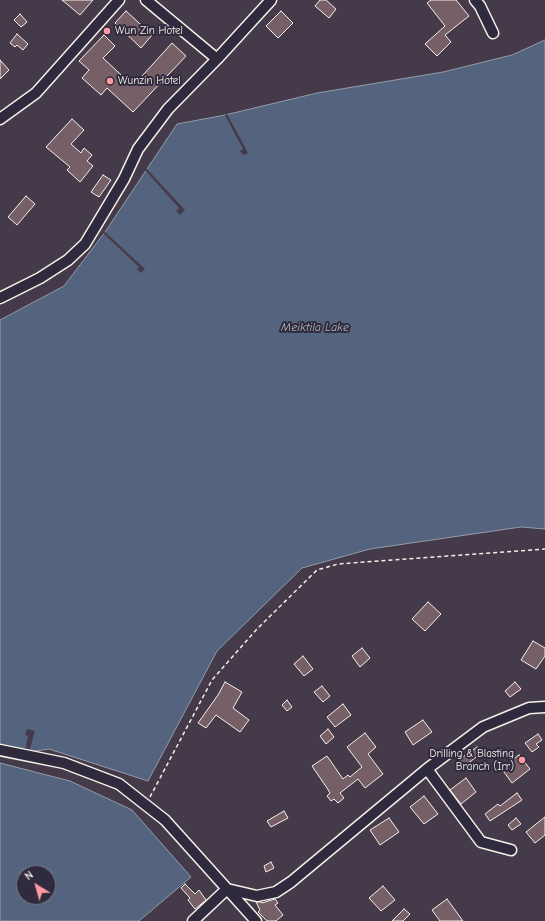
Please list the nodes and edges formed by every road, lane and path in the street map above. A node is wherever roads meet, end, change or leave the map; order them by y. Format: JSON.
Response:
{"nodes":[{"id":1,"x":119,"y":0,"type":"edge"},
{"id":2,"x":146,"y":0,"type":"edge"},
{"id":3,"x":271,"y":0,"type":"edge"},
{"id":4,"x":475,"y":0,"type":"edge"},
{"id":5,"x":493,"y":33,"type":"dead end"},
{"id":6,"x":217,"y":59,"type":"junction"},
{"id":7,"x":0,"y":119,"type":"edge"},
{"id":8,"x":0,"y":298,"type":"edge"},
{"id":9,"x":545,"y":549,"type":"edge"},
{"id":10,"x":545,"y":707,"type":"edge"},
{"id":11,"x":0,"y":750,"type":"edge"},
{"id":12,"x":427,"y":768,"type":"junction"},
{"id":13,"x":146,"y":804,"type":"junction"},
{"id":14,"x":511,"y":850,"type":"dead end"},
{"id":15,"x":227,"y":890,"type":"junction"},
{"id":16,"x":193,"y":921,"type":"edge"},
{"id":17,"x":256,"y":921,"type":"edge"}],
"edges":[{"from":1,"to":7,"type":"street"},
{"from":2,"to":6,"type":"street"},
{"from":3,"to":6,"type":"street"},
{"from":4,"to":5,"type":"street"},
{"from":6,"to":8,"type":"street"},
{"from":9,"to":13,"type":"path"},
{"from":10,"to":12,"type":"street"},
{"from":11,"to":13,"type":"street"},
{"from":12,"to":14,"type":"street"},
{"from":12,"to":15,"type":"street"},
{"from":13,"to":15,"type":"street"},
{"from":15,"to":16,"type":"street"},
{"from":15,"to":17,"type":"street"}]}
